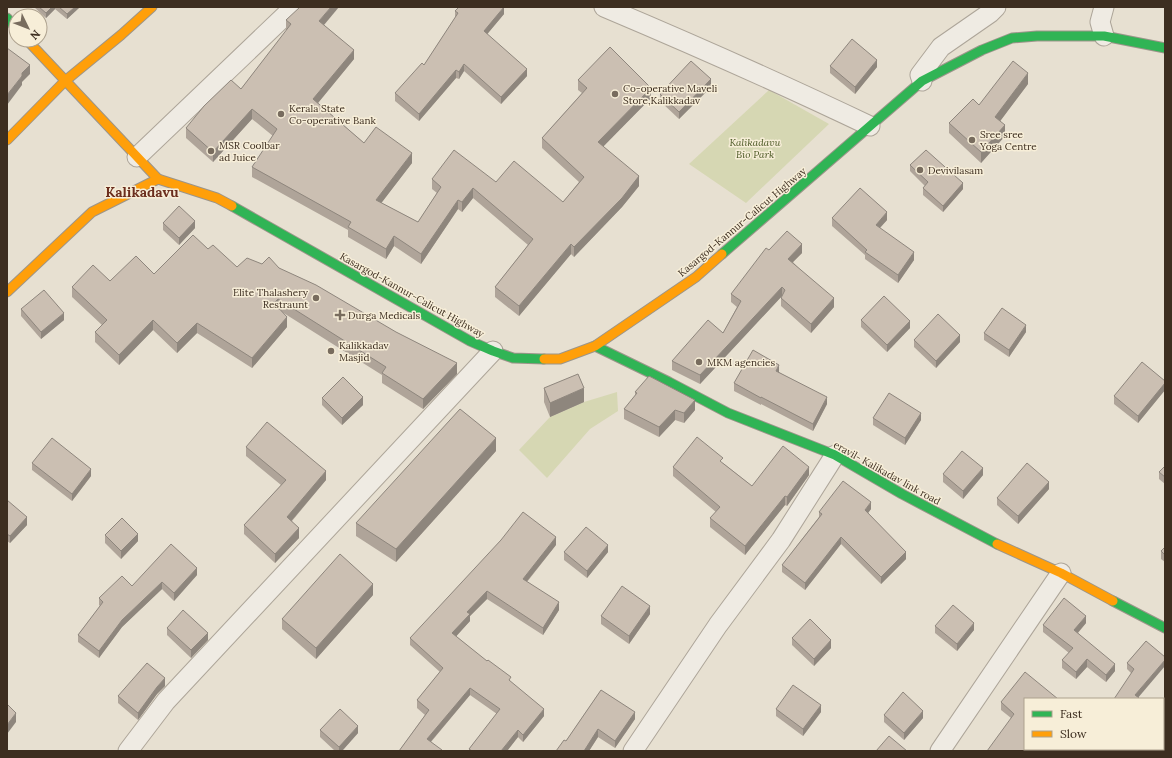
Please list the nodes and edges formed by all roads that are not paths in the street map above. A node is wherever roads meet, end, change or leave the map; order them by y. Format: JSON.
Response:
{"nodes":[{"id":1,"x":152,"y":7,"type":"edge"},
{"id":2,"x":294,"y":7,"type":"edge"},
{"id":3,"x":604,"y":7,"type":"edge"},
{"id":4,"x":996,"y":7,"type":"edge"},
{"id":5,"x":1104,"y":7,"type":"edge"},
{"id":6,"x":1104,"y":36,"type":"junction"},
{"id":7,"x":34,"y":48,"type":"edge"},
{"id":8,"x":1165,"y":48,"type":"edge"},
{"id":9,"x":65,"y":81,"type":"junction"},
{"id":10,"x":922,"y":81,"type":"junction"},
{"id":11,"x":870,"y":126,"type":"junction"},
{"id":12,"x":7,"y":140,"type":"edge"},
{"id":13,"x":137,"y":157,"type":"junction"},
{"id":14,"x":158,"y":179,"type":"junction"},
{"id":15,"x":7,"y":292,"type":"edge"},
{"id":16,"x":595,"y":346,"type":"junction"},
{"id":17,"x":494,"y":351,"type":"junction"},
{"id":18,"x":835,"y":455,"type":"junction"},
{"id":19,"x":1061,"y":573,"type":"junction"},
{"id":20,"x":1165,"y":628,"type":"edge"},
{"id":21,"x":128,"y":751,"type":"edge"},
{"id":22,"x":633,"y":751,"type":"edge"},
{"id":23,"x":940,"y":751,"type":"edge"}],
"edges":[{"from":1,"to":9,"type":"main road"},
{"from":2,"to":13,"type":"street"},
{"from":3,"to":11,"type":"street"},
{"from":4,"to":10,"type":"street"},
{"from":5,"to":6,"type":"street"},
{"from":6,"to":8,"type":"main road","name":"Kasargod-Kannur-Calicut Highway"},
{"from":6,"to":10,"type":"main road","name":"Kasargod-Kannur-Calicut Highway"},
{"from":7,"to":9,"type":"main road"},
{"from":9,"to":12,"type":"main road"},
{"from":9,"to":13,"type":"main road"},
{"from":10,"to":11,"type":"main road","name":"Kasargod-Kannur-Calicut Highway"},
{"from":11,"to":16,"type":"main road","name":"Kasargod-Kannur-Calicut Highway"},
{"from":13,"to":14,"type":"main road"},
{"from":14,"to":15,"type":"main road"},
{"from":14,"to":17,"type":"main road","name":"Kasargod-Kannur-Calicut Highway"},
{"from":16,"to":17,"type":"main road","name":"Kasargod-Kannur-Calicut Highway"},
{"from":16,"to":18,"type":"main road","name":"eravil- Kalikadav link road"},
{"from":17,"to":21,"type":"street"},
{"from":18,"to":19,"type":"main road","name":"eravil- Kalikadav link road"},
{"from":18,"to":22,"type":"street"},
{"from":19,"to":20,"type":"main road","name":"eravil- Kalikadav link road"},
{"from":19,"to":23,"type":"street"}]}
